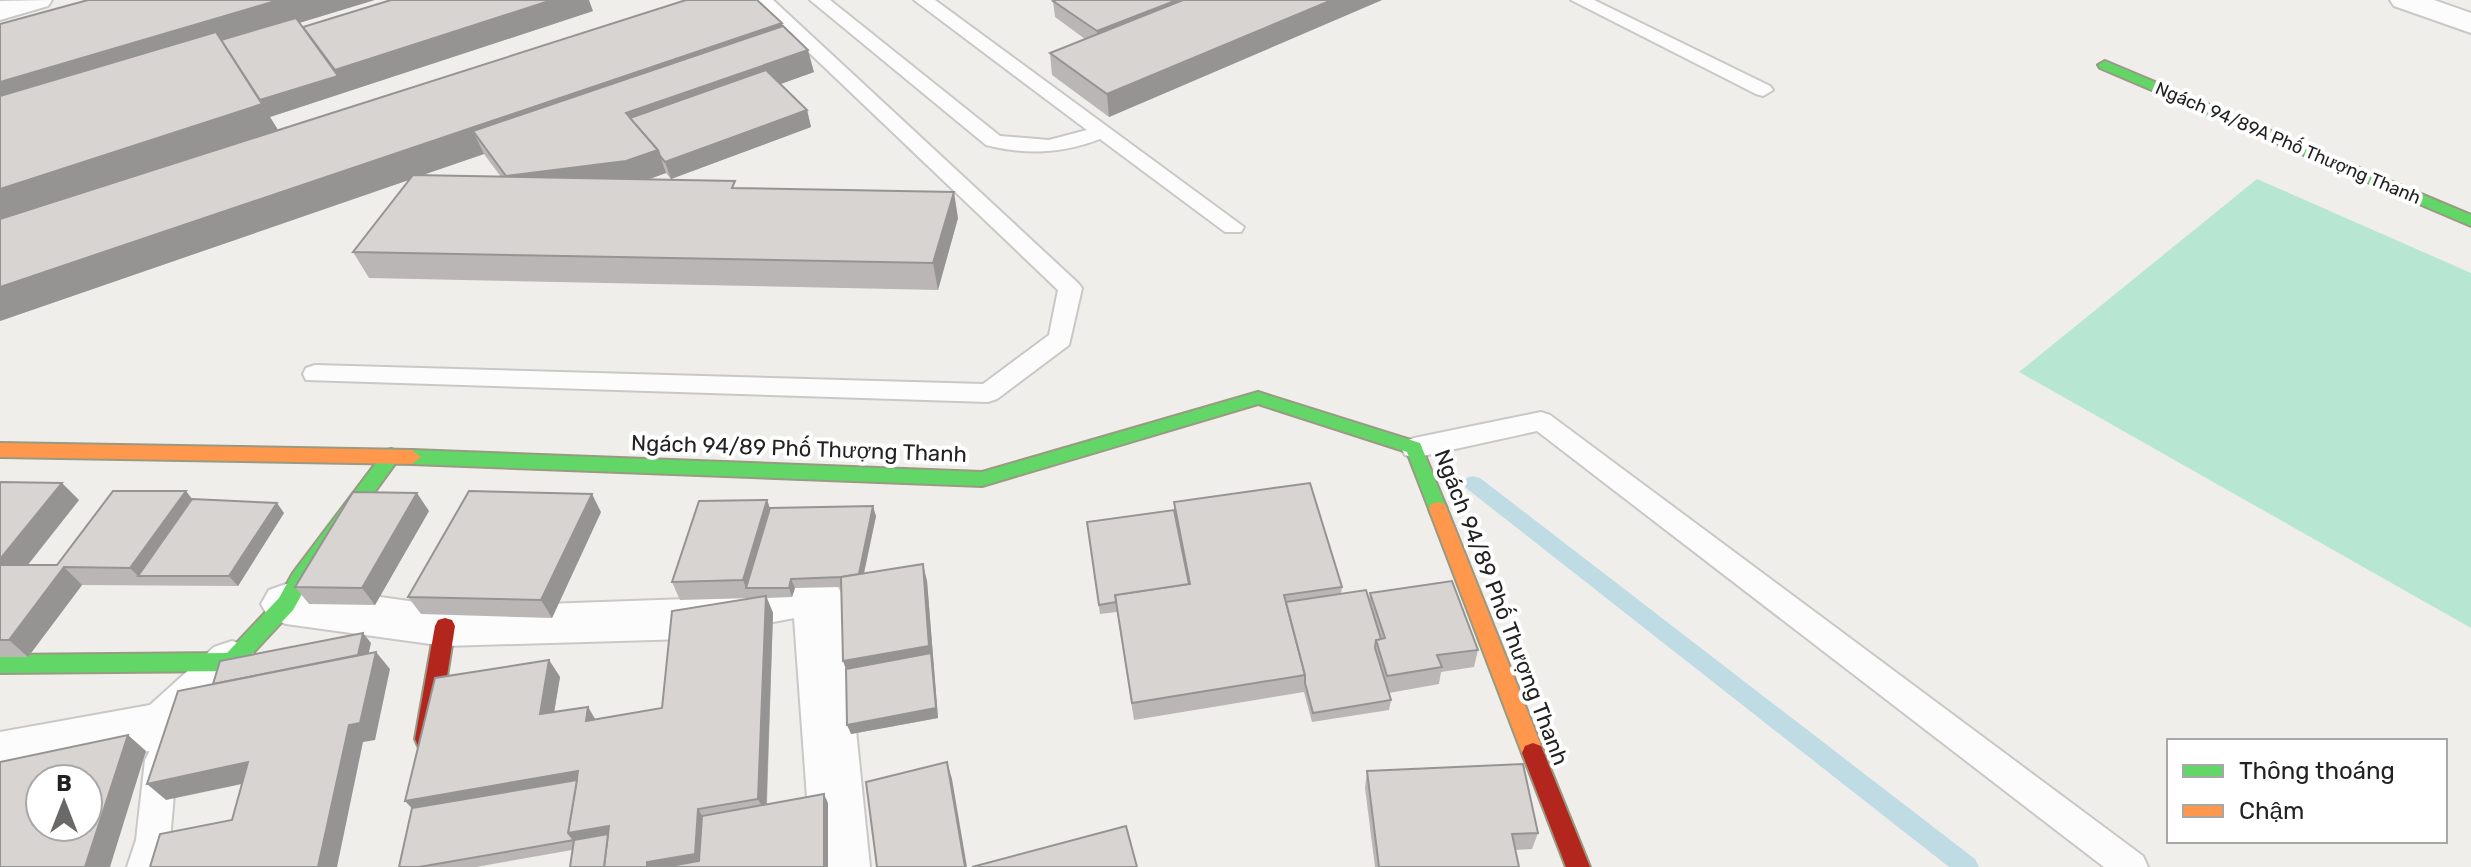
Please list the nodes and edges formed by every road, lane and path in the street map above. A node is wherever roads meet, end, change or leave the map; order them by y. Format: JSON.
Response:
{"nodes":[{"id":1,"x":37,"y":0,"type":"edge"},
{"id":2,"x":763,"y":0,"type":"edge"},
{"id":3,"x":819,"y":0,"type":"edge"},
{"id":4,"x":923,"y":0,"type":"edge"},
{"id":5,"x":1580,"y":0,"type":"edge"},
{"id":6,"x":2405,"y":0,"type":"edge"},
{"id":7,"x":0,"y":11,"type":"edge"},
{"id":8,"x":2471,"y":24,"type":"edge"},
{"id":9,"x":2105,"y":65,"type":"dead end"},
{"id":10,"x":1763,"y":90,"type":"dead end"},
{"id":11,"x":1102,"y":131,"type":"junction"},
{"id":12,"x":2471,"y":221,"type":"edge"},
{"id":13,"x":1233,"y":227,"type":"dead end"},
{"id":14,"x":315,"y":374,"type":"dead end"},
{"id":15,"x":1414,"y":448,"type":"junction"},
{"id":16,"x":0,"y":450,"type":"edge"},
{"id":17,"x":391,"y":456,"type":"junction"},
{"id":18,"x":286,"y":604,"type":"junction"},
{"id":19,"x":445,"y":626,"type":"junction"},
{"id":20,"x":232,"y":662,"type":"junction"},
{"id":21,"x":0,"y":664,"type":"edge"},
{"id":22,"x":164,"y":725,"type":"junction"},
{"id":23,"x":0,"y":756,"type":"edge"},
{"id":24,"x":421,"y":762,"type":"edge"},
{"id":25,"x":144,"y":867,"type":"edge"},
{"id":26,"x":841,"y":867,"type":"edge"},
{"id":27,"x":1578,"y":867,"type":"edge"},
{"id":28,"x":2131,"y":867,"type":"edge"}],
"edges":[{"from":1,"to":7,"type":"street"},
{"from":2,"to":14,"type":"lane"},
{"from":3,"to":11,"type":"lane"},
{"from":4,"to":11,"type":"lane"},
{"from":5,"to":10,"type":"lane"},
{"from":6,"to":8,"type":"street"},
{"from":9,"to":12,"type":"street","name":"Ngách 94/89A Phố Thượng Thanh"},
{"from":11,"to":13,"type":"lane"},
{"from":15,"to":17,"type":"street","name":"Ngách 94/89 Phố Thượng Thanh"},
{"from":15,"to":27,"type":"street","name":"Ngách 94/89 Phố Thượng Thanh"},
{"from":15,"to":28,"type":"lane"},
{"from":16,"to":17,"type":"street","name":"Ngách 94/89 Phố Thượng Thanh"},
{"from":17,"to":18,"type":"street"},
{"from":18,"to":19,"type":"street"},
{"from":18,"to":20,"type":"street"},
{"from":19,"to":24,"type":"street"},
{"from":19,"to":26,"type":"street"},
{"from":20,"to":21,"type":"street"},
{"from":20,"to":22,"type":"street"},
{"from":22,"to":23,"type":"street"},
{"from":22,"to":25,"type":"lane"}]}
